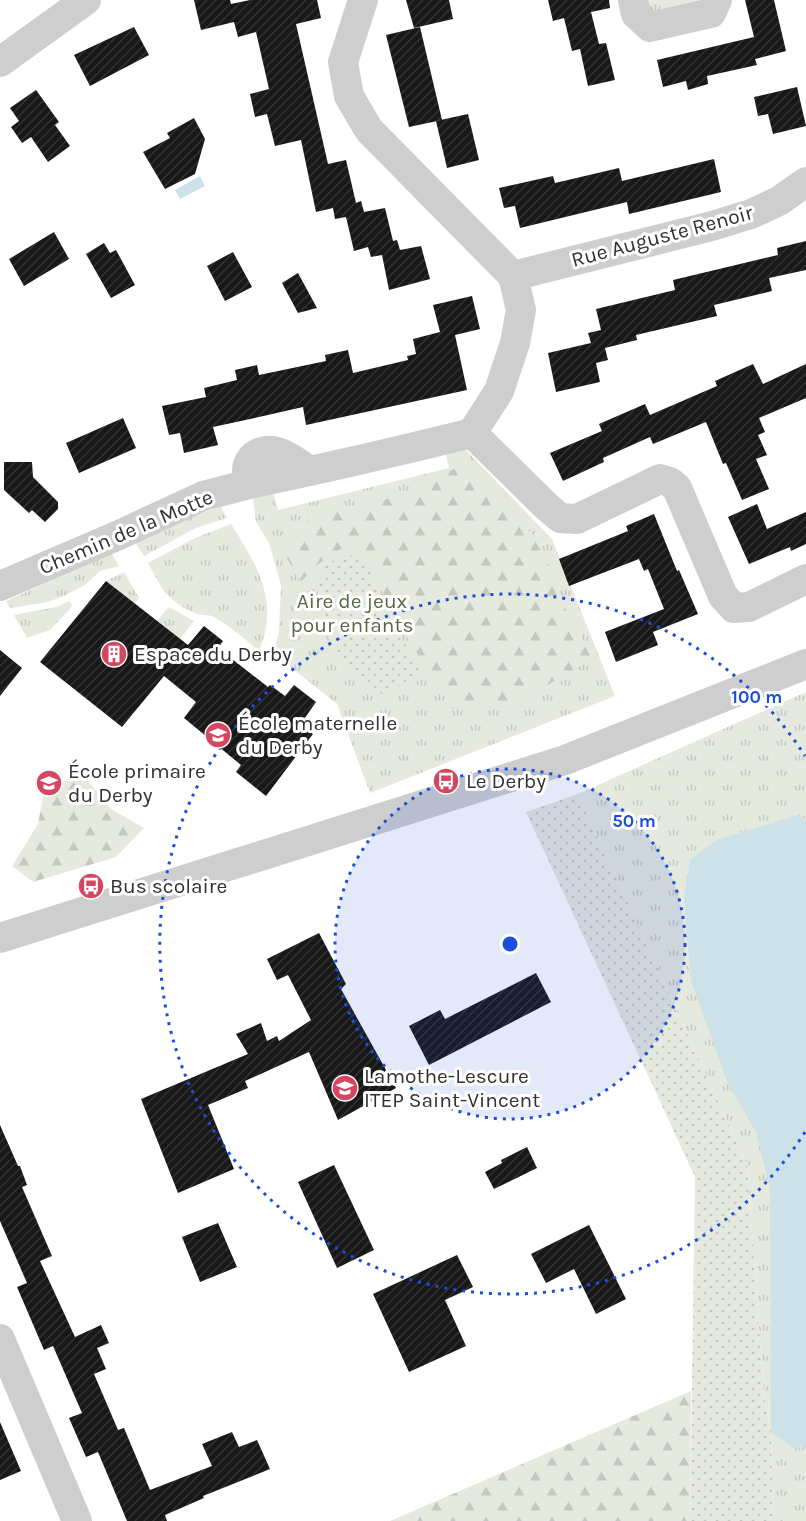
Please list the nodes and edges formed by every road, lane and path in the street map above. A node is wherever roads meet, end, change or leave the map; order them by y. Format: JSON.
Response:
{"nodes":[{"id":1,"x":86,"y":0,"type":"edge"},
{"id":2,"x":363,"y":0,"type":"edge"},
{"id":3,"x":633,"y":0,"type":"edge"},
{"id":4,"x":717,"y":0,"type":"edge"},
{"id":5,"x":0,"y":62,"type":"edge"},
{"id":6,"x":806,"y":182,"type":"edge"},
{"id":7,"x":513,"y":276,"type":"junction"},
{"id":8,"x":472,"y":433,"type":"junction"},
{"id":9,"x":806,"y":579,"type":"edge"},
{"id":10,"x":0,"y":585,"type":"edge"},
{"id":11,"x":806,"y":664,"type":"edge"},
{"id":12,"x":0,"y":938,"type":"edge"},
{"id":13,"x":0,"y":1339,"type":"edge"},
{"id":14,"x":77,"y":1521,"type":"edge"}],
"edges":[{"from":1,"to":5,"type":"street"},
{"from":2,"to":7,"type":"street"},
{"from":3,"to":4,"type":"street"},
{"from":6,"to":7,"type":"street","name":"Rue Auguste Renoir"},
{"from":7,"to":8,"type":"street"},
{"from":8,"to":9,"type":"street"},
{"from":8,"to":10,"type":"street","name":"Chemin de la Motte"},
{"from":11,"to":12,"type":"street"},
{"from":13,"to":14,"type":"street"}]}
